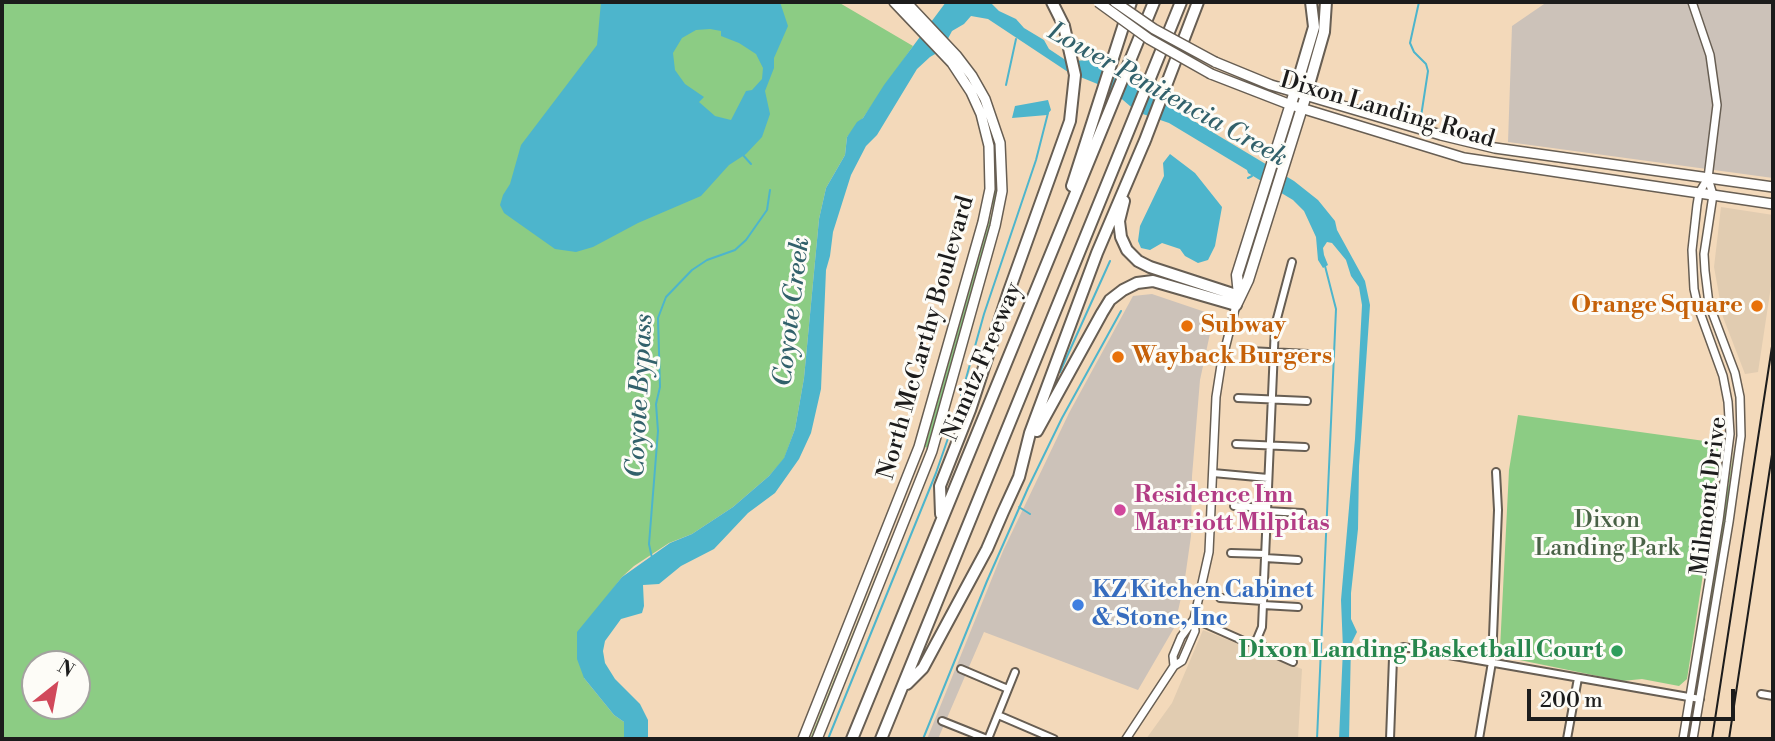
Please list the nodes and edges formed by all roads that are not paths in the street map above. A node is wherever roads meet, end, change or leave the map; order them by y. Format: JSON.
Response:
{"nodes":[{"id":1,"x":894,"y":2,"type":"edge"},
{"id":2,"x":906,"y":2,"type":"edge"},
{"id":3,"x":1052,"y":2,"type":"edge"},
{"id":4,"x":1098,"y":2,"type":"edge"},
{"id":5,"x":1115,"y":2,"type":"edge"},
{"id":6,"x":1131,"y":2,"type":"edge"},
{"id":7,"x":1154,"y":2,"type":"edge"},
{"id":8,"x":1181,"y":2,"type":"edge"},
{"id":9,"x":1200,"y":2,"type":"edge"},
{"id":10,"x":1311,"y":2,"type":"edge"},
{"id":11,"x":1326,"y":2,"type":"edge"},
{"id":12,"x":1692,"y":2,"type":"edge"},
{"id":13,"x":954,"y":59,"type":"junction"},
{"id":14,"x":1300,"y":93,"type":"junction"},
{"id":15,"x":1296,"y":107,"type":"junction"},
{"id":16,"x":1102,"y":113,"type":"junction"},
{"id":17,"x":1146,"y":138,"type":"junction"},
{"id":18,"x":1280,"y":158,"type":"junction"},
{"id":19,"x":1708,"y":178,"type":"junction"},
{"id":20,"x":1773,"y":187,"type":"edge"},
{"id":21,"x":1699,"y":193,"type":"junction"},
{"id":22,"x":1713,"y":195,"type":"junction"},
{"id":23,"x":1773,"y":204,"type":"edge"},
{"id":24,"x":1292,"y":262,"type":"dead end"},
{"id":25,"x":1238,"y":301,"type":"junction"},
{"id":26,"x":1249,"y":351,"type":"dead end"},
{"id":27,"x":946,"y":353,"type":"junction"},
{"id":28,"x":1274,"y":353,"type":"junction"},
{"id":29,"x":1308,"y":354,"type":"dead end"},
{"id":30,"x":959,"y":356,"type":"junction"},
{"id":31,"x":1237,"y":398,"type":"dead end"},
{"id":32,"x":1273,"y":400,"type":"junction"},
{"id":33,"x":1307,"y":401,"type":"dead end"},
{"id":34,"x":1236,"y":444,"type":"dead end"},
{"id":35,"x":1028,"y":446,"type":"junction"},
{"id":36,"x":1271,"y":446,"type":"junction"},
{"id":37,"x":1305,"y":447,"type":"dead end"},
{"id":38,"x":1496,"y":472,"type":"dead end"},
{"id":39,"x":1213,"y":473,"type":"junction"},
{"id":40,"x":1268,"y":478,"type":"junction"},
{"id":41,"x":1234,"y":506,"type":"dead end"},
{"id":42,"x":1266,"y":510,"type":"junction"},
{"id":43,"x":1301,"y":513,"type":"dead end"},
{"id":44,"x":942,"y":517,"type":"junction"},
{"id":45,"x":1231,"y":553,"type":"dead end"},
{"id":46,"x":1265,"y":556,"type":"junction"},
{"id":47,"x":1298,"y":560,"type":"dead end"},
{"id":48,"x":1220,"y":598,"type":"dead end"},
{"id":49,"x":858,"y":603,"type":"junction"},
{"id":50,"x":1263,"y":603,"type":"junction"},
{"id":51,"x":1298,"y":607,"type":"dead end"},
{"id":52,"x":870,"y":608,"type":"junction"},
{"id":53,"x":1194,"y":619,"type":"junction"},
{"id":54,"x":1257,"y":639,"type":"junction"},
{"id":55,"x":1293,"y":662,"type":"dead end"},
{"id":56,"x":1492,"y":662,"type":"junction"},
{"id":57,"x":961,"y":669,"type":"dead end"},
{"id":58,"x":1015,"y":672,"type":"dead end"},
{"id":59,"x":1578,"y":678,"type":"junction"},
{"id":60,"x":1008,"y":689,"type":"junction"},
{"id":61,"x":902,"y":690,"type":"junction"},
{"id":62,"x":1760,"y":694,"type":"dead end"},
{"id":63,"x":1773,"y":696,"type":"edge"},
{"id":64,"x":1690,"y":697,"type":"junction"},
{"id":65,"x":1700,"y":699,"type":"junction"},
{"id":66,"x":998,"y":715,"type":"junction"},
{"id":67,"x":942,"y":721,"type":"dead end"},
{"id":68,"x":803,"y":739,"type":"edge"},
{"id":69,"x":817,"y":739,"type":"edge"},
{"id":70,"x":852,"y":739,"type":"edge"},
{"id":71,"x":881,"y":739,"type":"edge"},
{"id":72,"x":987,"y":739,"type":"edge"},
{"id":73,"x":1054,"y":739,"type":"edge"},
{"id":74,"x":1126,"y":739,"type":"edge"},
{"id":75,"x":1390,"y":739,"type":"edge"},
{"id":76,"x":1479,"y":739,"type":"edge"},
{"id":77,"x":1567,"y":739,"type":"edge"},
{"id":78,"x":1683,"y":739,"type":"edge"},
{"id":79,"x":1693,"y":739,"type":"edge"}],
"edges":[{"from":1,"to":13,"type":"main road","name":"North McCarthy Boulevard"},
{"from":2,"to":13,"type":"main road","name":"North McCarthy Boulevard"},
{"from":3,"to":44,"type":"highway"},
{"from":4,"to":15,"type":"main road","name":"Dixon Landing Road","bridge":true},
{"from":5,"to":14,"type":"main road","name":"Dixon Landing Road","bridge":true},
{"from":6,"to":16,"type":"highway"},
{"from":7,"to":16,"type":"highway","name":"Nimitz Freeway"},
{"from":8,"to":61,"type":"highway","name":"Nimitz Freeway"},
{"from":9,"to":17,"type":"highway"},
{"from":10,"to":14,"type":"highway"},
{"from":11,"to":14,"type":"highway"},
{"from":12,"to":19,"type":"street","name":"Milmont Drive"},
{"from":13,"to":27,"type":"main road","name":"North McCarthy Boulevard"},
{"from":13,"to":30,"type":"main road","name":"North McCarthy Boulevard"},
{"from":14,"to":15,"type":"highway"},
{"from":14,"to":19,"type":"main road","name":"Dixon Landing Road"},
{"from":15,"to":18,"type":"highway"},
{"from":15,"to":21,"type":"main road","name":"Dixon Landing Road"},
{"from":16,"to":44,"type":"highway","name":"Nimitz Freeway"},
{"from":17,"to":25,"type":"highway"},
{"from":17,"to":35,"type":"highway"},
{"from":18,"to":25,"type":"highway"},
{"from":18,"to":25,"type":"highway"},
{"from":19,"to":20,"type":"main road","name":"Dixon Landing Road"},
{"from":19,"to":21,"type":"street","name":"Milmont Drive"},
{"from":19,"to":22,"type":"street","name":"Milmont Drive"},
{"from":21,"to":22,"type":"main road","name":"Dixon Landing Road"},
{"from":21,"to":64,"type":"street","name":"Milmont Drive"},
{"from":22,"to":23,"type":"main road","name":"Dixon Landing Road"},
{"from":22,"to":65,"type":"street","name":"Milmont Drive"},
{"from":24,"to":28,"type":"street"},
{"from":25,"to":35,"type":"highway"},
{"from":25,"to":39,"type":"street"},
{"from":26,"to":28,"type":"street"},
{"from":27,"to":30,"type":"main road"},
{"from":27,"to":49,"type":"main road","name":"North McCarthy Boulevard"},
{"from":28,"to":29,"type":"street"},
{"from":28,"to":32,"type":"street"},
{"from":30,"to":52,"type":"main road","name":"North McCarthy Boulevard"},
{"from":31,"to":32,"type":"street"},
{"from":32,"to":33,"type":"street"},
{"from":32,"to":36,"type":"street"},
{"from":34,"to":36,"type":"street"},
{"from":35,"to":61,"type":"highway"},
{"from":36,"to":37,"type":"street"},
{"from":36,"to":40,"type":"street"},
{"from":38,"to":56,"type":"street"},
{"from":39,"to":40,"type":"street"},
{"from":39,"to":53,"type":"street"},
{"from":40,"to":42,"type":"street"},
{"from":41,"to":42,"type":"street"},
{"from":42,"to":43,"type":"street"},
{"from":42,"to":46,"type":"street"},
{"from":44,"to":70,"type":"highway","name":"Nimitz Freeway"},
{"from":45,"to":46,"type":"street"},
{"from":46,"to":47,"type":"street"},
{"from":46,"to":50,"type":"street"},
{"from":48,"to":50,"type":"street"},
{"from":49,"to":52,"type":"main road"},
{"from":49,"to":68,"type":"main road","name":"North McCarthy Boulevard"},
{"from":50,"to":51,"type":"street"},
{"from":50,"to":54,"type":"street"},
{"from":52,"to":69,"type":"main road","name":"North McCarthy Boulevard"},
{"from":53,"to":54,"type":"street"},
{"from":53,"to":74,"type":"street"},
{"from":54,"to":55,"type":"street"},
{"from":56,"to":59,"type":"street"},
{"from":56,"to":75,"type":"street"},
{"from":56,"to":76,"type":"street"},
{"from":57,"to":60,"type":"street"},
{"from":58,"to":60,"type":"street"},
{"from":59,"to":64,"type":"street"},
{"from":59,"to":77,"type":"street"},
{"from":60,"to":66,"type":"street"},
{"from":61,"to":71,"type":"highway","name":"Nimitz Freeway"},
{"from":62,"to":63,"type":"street"},
{"from":64,"to":65,"type":"street"},
{"from":64,"to":78,"type":"street","name":"Milmont Drive"},
{"from":65,"to":79,"type":"street","name":"Milmont Drive"},
{"from":66,"to":72,"type":"street"},
{"from":66,"to":73,"type":"street"},
{"from":67,"to":72,"type":"street"}]}
